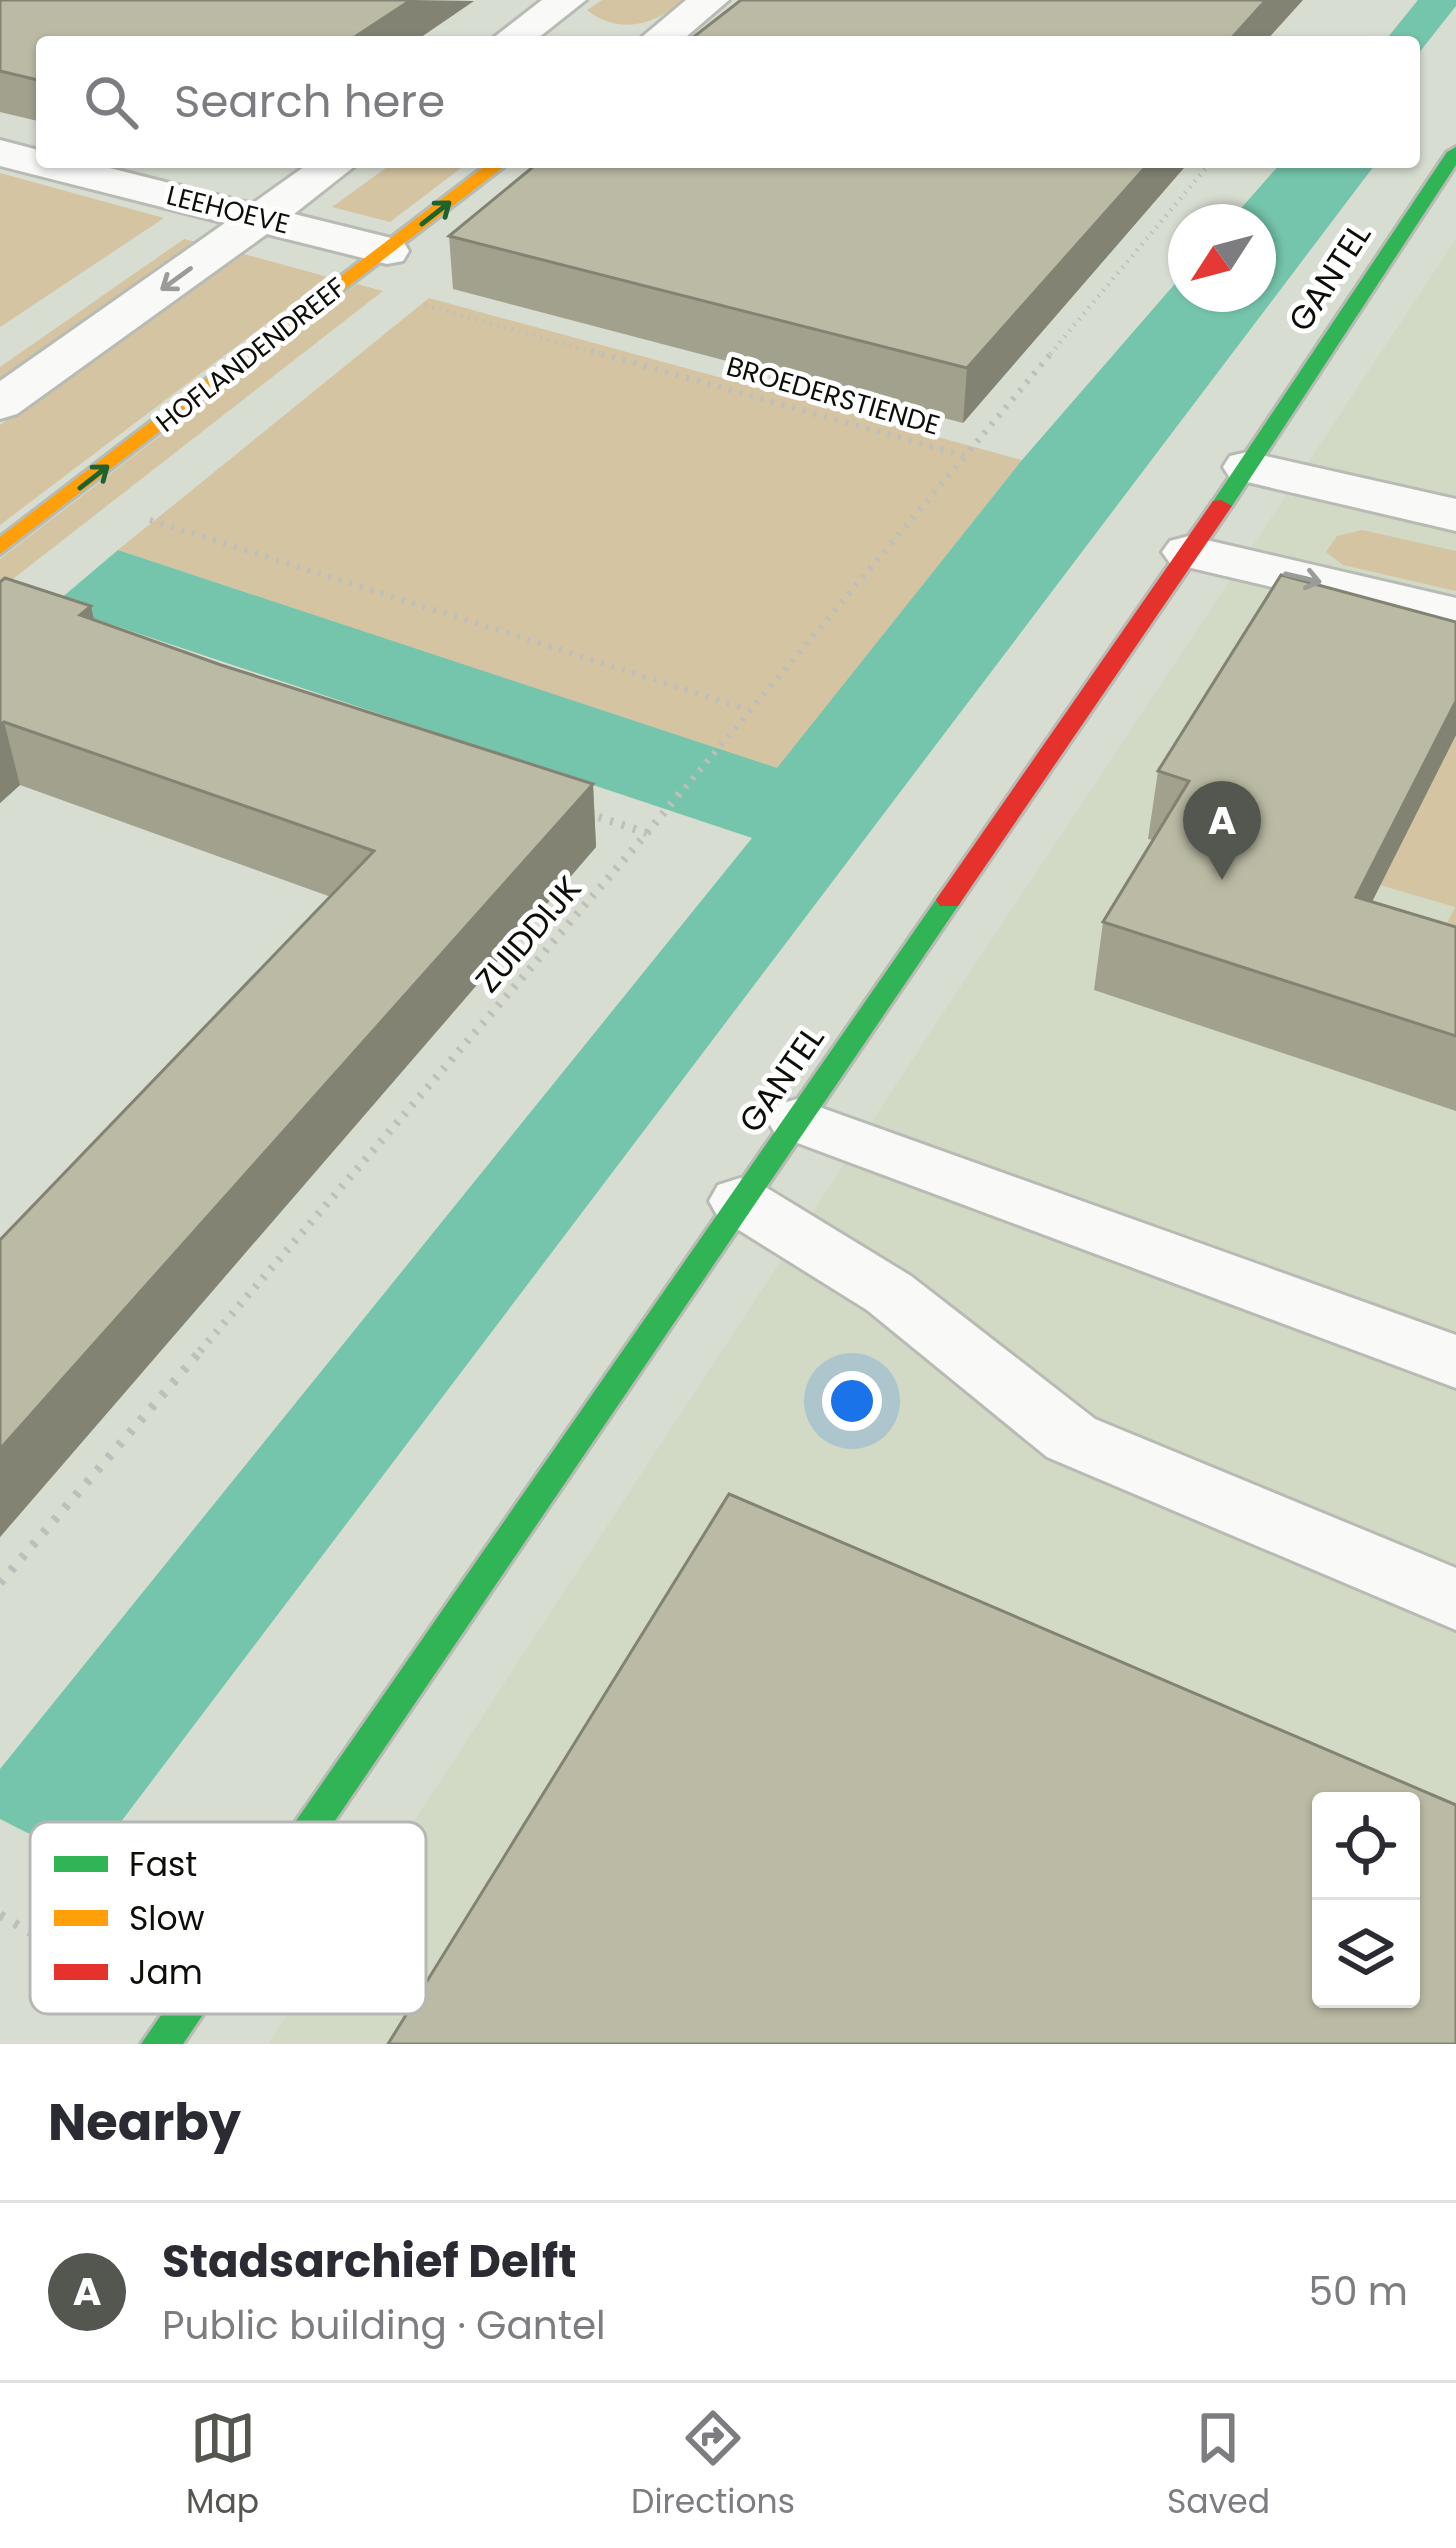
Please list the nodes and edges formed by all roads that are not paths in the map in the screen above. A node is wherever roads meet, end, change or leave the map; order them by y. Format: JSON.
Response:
{"nodes":[{"id":1,"x":567,"y":0,"type":"edge"},
{"id":2,"x":710,"y":0,"type":"edge"},
{"id":3,"x":516,"y":36,"type":"edge"},
{"id":4,"x":664,"y":36,"type":"edge"},
{"id":5,"x":1456,"y":152,"type":"edge"},
{"id":6,"x":0,"y":153,"type":"edge"},
{"id":7,"x":36,"y":162,"type":"edge"},
{"id":8,"x":60,"y":168,"type":"edge"},
{"id":9,"x":331,"y":168,"type":"edge"},
{"id":10,"x":493,"y":168,"type":"edge"},
{"id":11,"x":260,"y":218,"type":"junction"},
{"id":12,"x":387,"y":250,"type":"junction"},
{"id":13,"x":0,"y":404,"type":"edge"},
{"id":14,"x":1248,"y":466,"type":"junction"},
{"id":15,"x":1456,"y":515,"type":"edge"},
{"id":16,"x":0,"y":547,"type":"edge"},
{"id":17,"x":1189,"y":552,"type":"junction"},
{"id":18,"x":1456,"y":614,"type":"edge"},
{"id":19,"x":797,"y":1120,"type":"junction"},
{"id":20,"x":740,"y":1201,"type":"junction"},
{"id":21,"x":1456,"y":1362,"type":"edge"},
{"id":22,"x":1456,"y":1600,"type":"edge"},
{"id":23,"x":313,"y":1822,"type":"edge"},
{"id":24,"x":181,"y":2014,"type":"edge"},
{"id":25,"x":160,"y":2044,"type":"edge"}],
"edges":[{"from":1,"to":3,"type":"street"},
{"from":2,"to":4,"type":"street"},
{"from":5,"to":14,"type":"street","name":"GANTEL"},
{"from":6,"to":7,"type":"street","name":"LEEHOEVE"},
{"from":8,"to":11,"type":"street","name":"LEEHOEVE"},
{"from":9,"to":11,"type":"street"},
{"from":12,"to":10,"type":"street","name":"HOFLANDENDREEF","one_way":true},
{"from":11,"to":12,"type":"street","name":"LEEHOEVE"},
{"from":11,"to":13,"type":"street","one_way":true},
{"from":16,"to":12,"type":"street","name":"HOFLANDENDREEF","one_way":true},
{"from":14,"to":15,"type":"street"},
{"from":14,"to":17,"type":"street","name":"GANTEL"},
{"from":17,"to":18,"type":"street","one_way":true},
{"from":17,"to":19,"type":"street","name":"GANTEL"},
{"from":19,"to":20,"type":"street","name":"GANTEL"},
{"from":19,"to":21,"type":"lane"},
{"from":20,"to":22,"type":"lane"},
{"from":20,"to":23,"type":"street","name":"GANTEL"},
{"from":24,"to":25,"type":"street","name":"GANTEL"}]}
